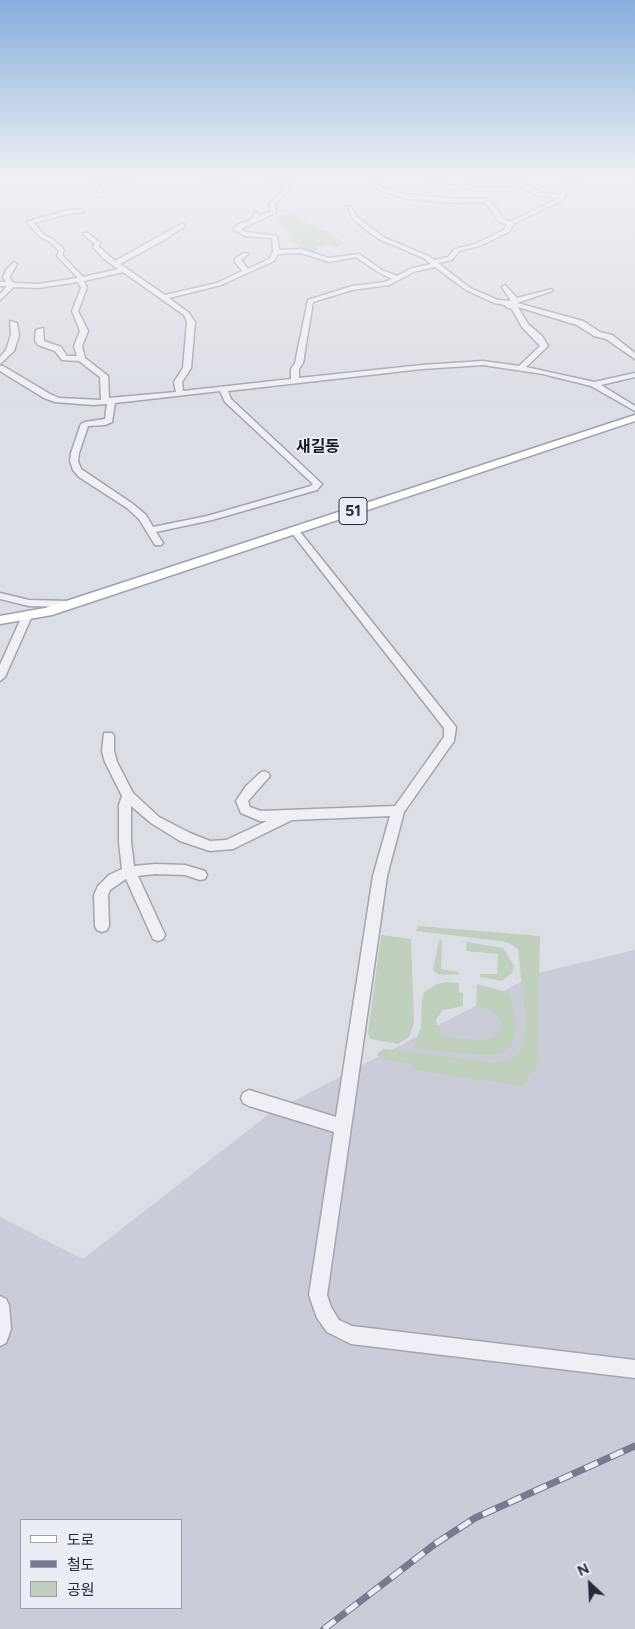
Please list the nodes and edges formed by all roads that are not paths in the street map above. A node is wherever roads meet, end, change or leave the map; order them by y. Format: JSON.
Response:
{"nodes":[{"id":1,"x":61,"y":252,"type":"edge"},
{"id":2,"x":102,"y":252,"type":"edge"},
{"id":3,"x":137,"y":252,"type":"edge"},
{"id":4,"x":276,"y":252,"type":"edge"},
{"id":5,"x":304,"y":252,"type":"edge"},
{"id":6,"x":415,"y":252,"type":"edge"},
{"id":7,"x":455,"y":252,"type":"edge"},
{"id":8,"x":245,"y":254,"type":"dead end"},
{"id":9,"x":435,"y":263,"type":"junction"},
{"id":10,"x":14,"y":264,"type":"dead end"},
{"id":11,"x":116,"y":265,"type":"junction"},
{"id":12,"x":124,"y":270,"type":"junction"},
{"id":13,"x":247,"y":272,"type":"junction"},
{"id":14,"x":398,"y":279,"type":"junction"},
{"id":15,"x":81,"y":280,"type":"junction"},
{"id":16,"x":0,"y":284,"type":"edge"},
{"id":17,"x":12,"y":285,"type":"junction"},
{"id":18,"x":505,"y":287,"type":"dead end"},
{"id":19,"x":550,"y":290,"type":"dead end"},
{"id":20,"x":0,"y":298,"type":"edge"},
{"id":21,"x":163,"y":298,"type":"junction"},
{"id":22,"x":511,"y":303,"type":"junction"},
{"id":23,"x":13,"y":323,"type":"dead end"},
{"id":24,"x":40,"y":330,"type":"dead end"},
{"id":25,"x":635,"y":357,"type":"edge"},
{"id":26,"x":80,"y":359,"type":"junction"},
{"id":27,"x":0,"y":362,"type":"edge"},
{"id":28,"x":0,"y":368,"type":"edge"},
{"id":29,"x":521,"y":368,"type":"junction"},
{"id":30,"x":635,"y":375,"type":"edge"},
{"id":31,"x":296,"y":380,"type":"junction"},
{"id":32,"x":594,"y":384,"type":"junction"},
{"id":33,"x":223,"y":389,"type":"junction"},
{"id":34,"x":180,"y":394,"type":"junction"},
{"id":35,"x":111,"y":401,"type":"junction"},
{"id":36,"x":635,"y":409,"type":"edge"},
{"id":37,"x":635,"y":418,"type":"edge"},
{"id":38,"x":152,"y":530,"type":"junction"},
{"id":39,"x":294,"y":530,"type":"junction"},
{"id":40,"x":158,"y":543,"type":"dead end"},
{"id":41,"x":0,"y":596,"type":"edge"},
{"id":42,"x":71,"y":604,"type":"junction"},
{"id":43,"x":27,"y":616,"type":"junction"},
{"id":44,"x":0,"y":620,"type":"edge"},
{"id":45,"x":0,"y":677,"type":"edge"},
{"id":46,"x":108,"y":736,"type":"dead end"},
{"id":47,"x":264,"y":776,"type":"dead end"},
{"id":48,"x":128,"y":796,"type":"junction"},
{"id":49,"x":398,"y":811,"type":"junction"},
{"id":50,"x":290,"y":815,"type":"junction"},
{"id":51,"x":129,"y":872,"type":"junction"},
{"id":52,"x":200,"y":875,"type":"dead end"},
{"id":53,"x":102,"y":926,"type":"dead end"},
{"id":54,"x":158,"y":935,"type":"dead end"},
{"id":55,"x":249,"y":1098,"type":"dead end"},
{"id":56,"x":343,"y":1127,"type":"junction"},
{"id":57,"x":0,"y":1305,"type":"edge"},
{"id":58,"x":0,"y":1337,"type":"edge"},
{"id":59,"x":635,"y":1370,"type":"edge"}],
"edges":[{"from":1,"to":15,"type":"street"},
{"from":2,"to":11,"type":"street"},
{"from":3,"to":11,"type":"street"},
{"from":4,"to":13,"type":"street"},
{"from":5,"to":14,"type":"street"},
{"from":6,"to":9,"type":"street"},
{"from":7,"to":9,"type":"street"},
{"from":8,"to":13,"type":"street"},
{"from":9,"to":14,"type":"street"},
{"from":9,"to":22,"type":"street"},
{"from":10,"to":17,"type":"street"},
{"from":11,"to":12,"type":"street"},
{"from":12,"to":15,"type":"street"},
{"from":12,"to":21,"type":"street"},
{"from":13,"to":21,"type":"street"},
{"from":14,"to":31,"type":"street"},
{"from":15,"to":17,"type":"street"},
{"from":15,"to":26,"type":"street"},
{"from":16,"to":17,"type":"street"},
{"from":17,"to":20,"type":"street"},
{"from":18,"to":22,"type":"street"},
{"from":19,"to":22,"type":"street"},
{"from":21,"to":34,"type":"street"},
{"from":22,"to":25,"type":"street"},
{"from":22,"to":29,"type":"street"},
{"from":23,"to":27,"type":"street"},
{"from":24,"to":26,"type":"street"},
{"from":26,"to":35,"type":"street"},
{"from":28,"to":35,"type":"street"},
{"from":29,"to":31,"type":"street"},
{"from":29,"to":32,"type":"street"},
{"from":30,"to":32,"type":"street"},
{"from":31,"to":33,"type":"street"},
{"from":32,"to":36,"type":"street"},
{"from":33,"to":34,"type":"street"},
{"from":33,"to":38,"type":"street"},
{"from":34,"to":35,"type":"street"},
{"from":35,"to":38,"type":"street"},
{"from":37,"to":39,"type":"main road","number":"51"},
{"from":38,"to":40,"type":"street"},
{"from":39,"to":42,"type":"main road","number":"51"},
{"from":39,"to":49,"type":"street"},
{"from":41,"to":42,"type":"street"},
{"from":42,"to":43,"type":"main road","number":"51"},
{"from":43,"to":44,"type":"main road","number":"51"},
{"from":43,"to":45,"type":"street"},
{"from":46,"to":48,"type":"street"},
{"from":47,"to":50,"type":"street"},
{"from":48,"to":50,"type":"street"},
{"from":48,"to":51,"type":"street"},
{"from":49,"to":50,"type":"street"},
{"from":49,"to":56,"type":"street"},
{"from":51,"to":52,"type":"street"},
{"from":51,"to":53,"type":"street"},
{"from":51,"to":54,"type":"street"},
{"from":55,"to":56,"type":"street"},
{"from":56,"to":59,"type":"street"},
{"from":57,"to":58,"type":"street"}]}
